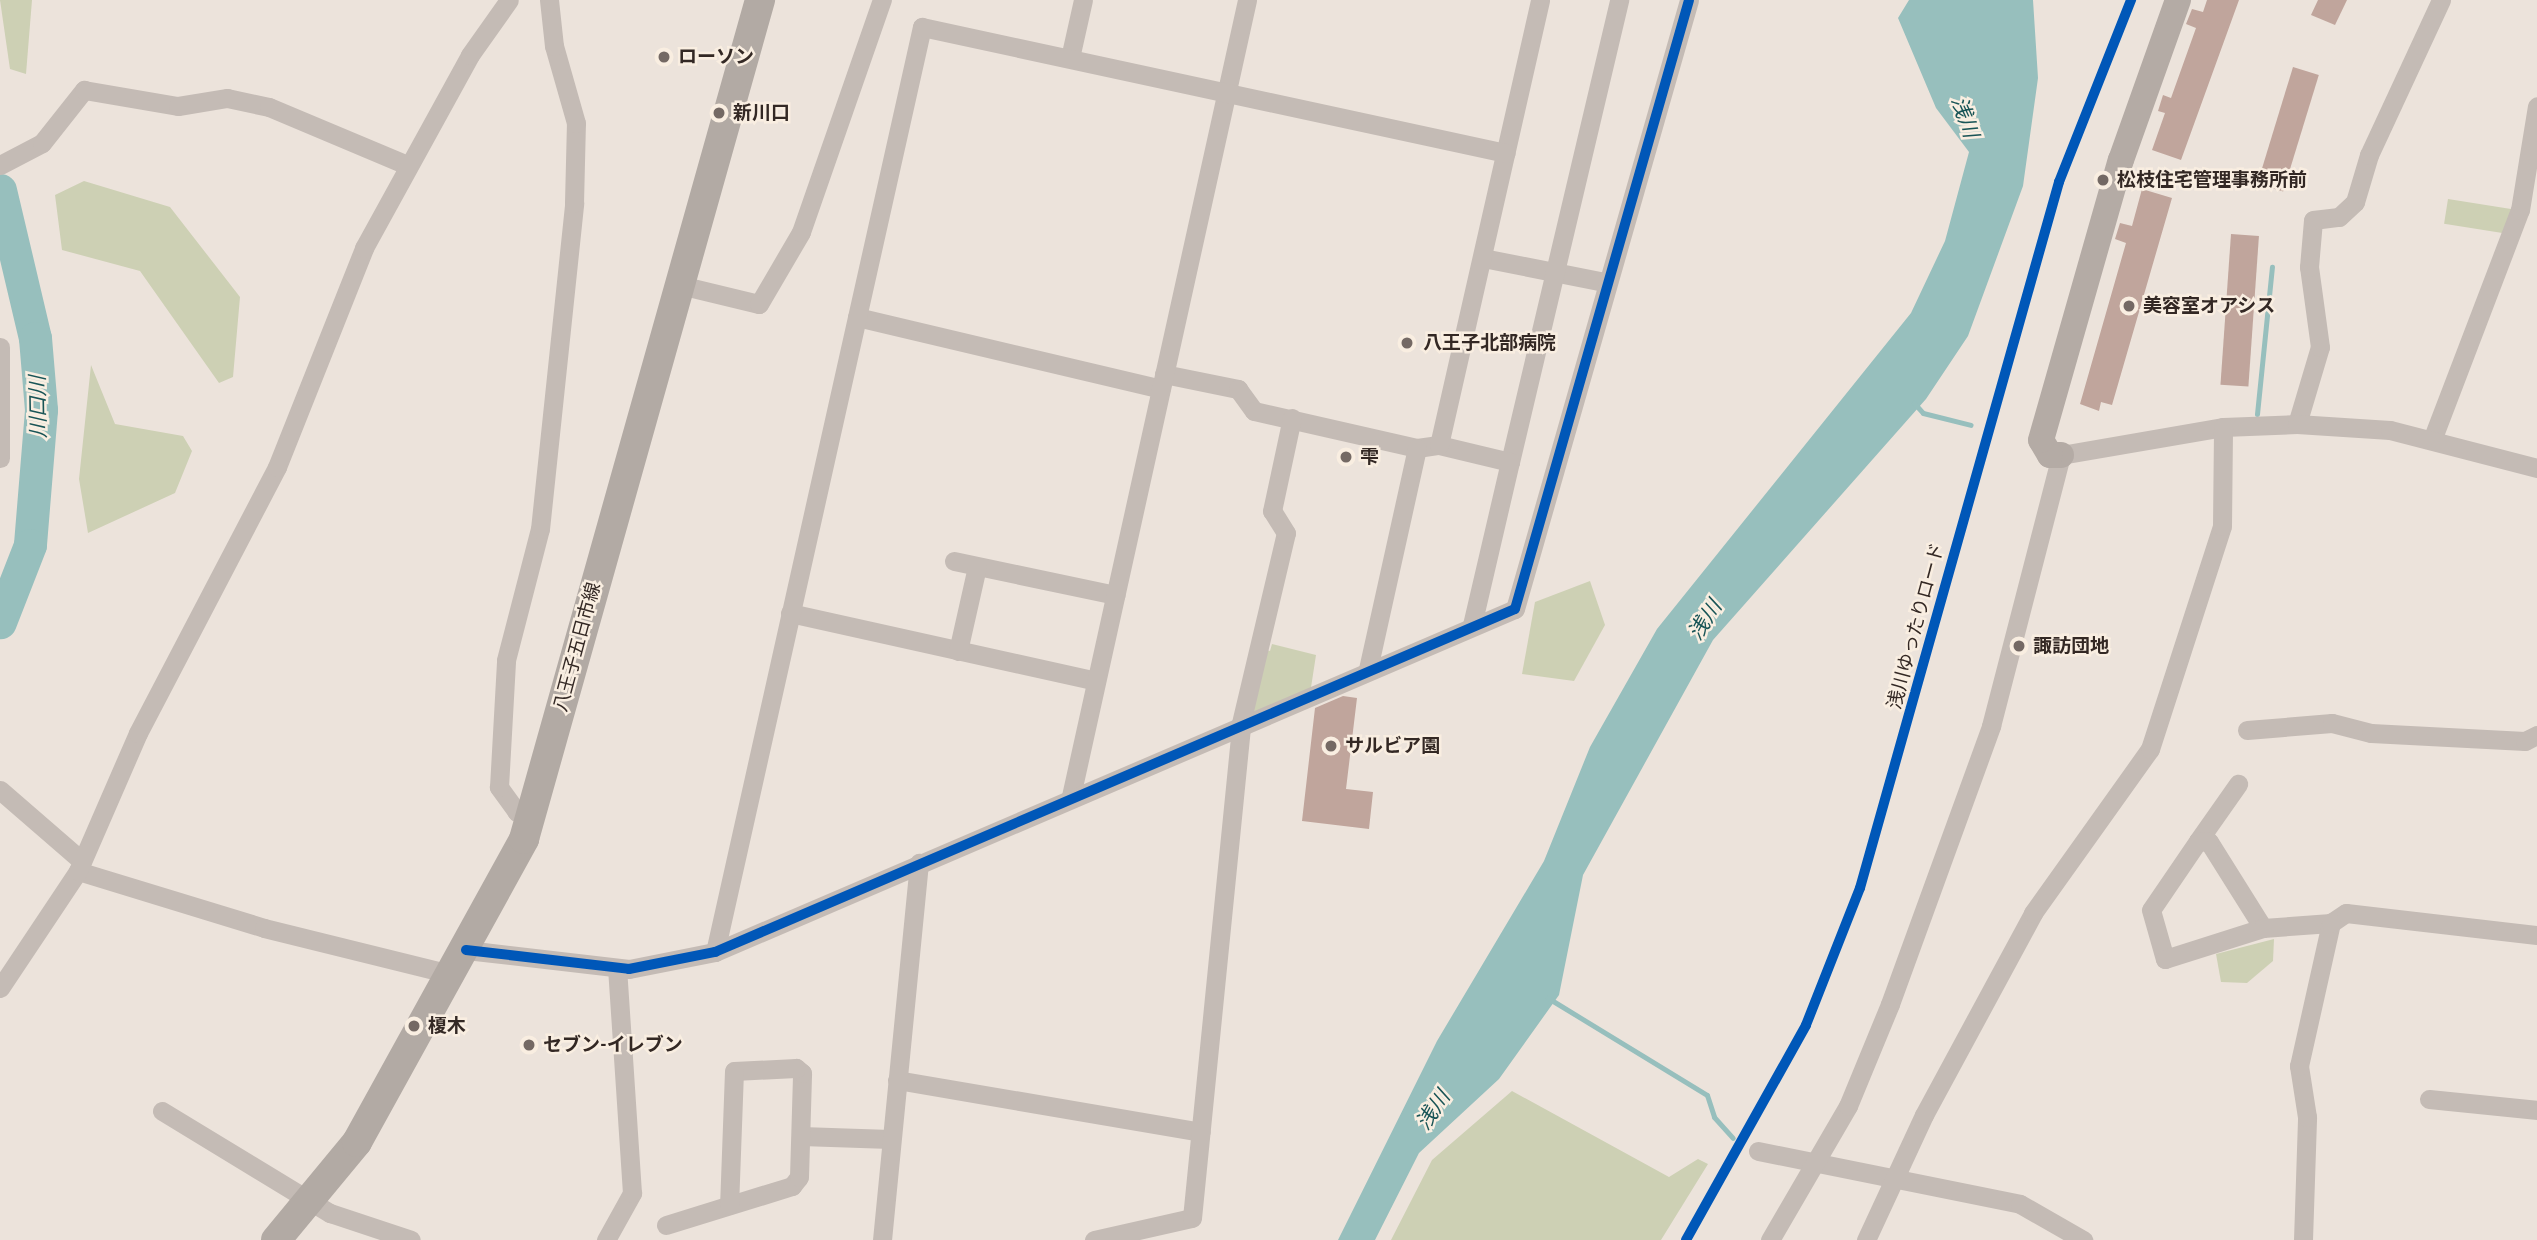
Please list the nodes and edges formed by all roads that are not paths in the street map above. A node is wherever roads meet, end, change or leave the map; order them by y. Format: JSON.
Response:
{"nodes":[{"id":1,"x":509,"y":0,"type":"edge"},
{"id":2,"x":549,"y":0,"type":"edge"},
{"id":3,"x":760,"y":0,"type":"edge"},
{"id":4,"x":882,"y":0,"type":"edge"},
{"id":5,"x":1083,"y":0,"type":"edge"},
{"id":6,"x":1247,"y":0,"type":"edge"},
{"id":7,"x":1540,"y":0,"type":"edge"},
{"id":8,"x":1619,"y":0,"type":"edge"},
{"id":9,"x":1689,"y":0,"type":"edge"},
{"id":10,"x":2178,"y":0,"type":"edge"},
{"id":11,"x":2441,"y":0,"type":"edge"},
{"id":12,"x":1070,"y":58,"type":"junction"},
{"id":13,"x":1227,"y":93,"type":"junction"},
{"id":14,"x":2537,"y":106,"type":"edge"},
{"id":15,"x":1506,"y":153,"type":"junction"},
{"id":16,"x":0,"y":165,"type":"edge"},
{"id":17,"x":408,"y":165,"type":"junction"},
{"id":18,"x":1483,"y":258,"type":"junction"},
{"id":19,"x":1559,"y":273,"type":"junction"},
{"id":20,"x":1604,"y":282,"type":"junction"},
{"id":21,"x":680,"y":285,"type":"junction"},
{"id":22,"x":857,"y":317,"type":"junction"},
{"id":23,"x":0,"y":347,"type":"edge"},
{"id":24,"x":1163,"y":381,"type":"junction"},
{"id":25,"x":1292,"y":418,"type":"junction"},
{"id":26,"x":2297,"y":424,"type":"junction"},
{"id":27,"x":2223,"y":427,"type":"junction"},
{"id":28,"x":2432,"y":440,"type":"junction"},
{"id":29,"x":1439,"y":445,"type":"junction"},
{"id":30,"x":1417,"y":448,"type":"junction"},
{"id":31,"x":2061,"y":456,"type":"junction"},
{"id":32,"x":0,"y":458,"type":"edge"},
{"id":33,"x":1510,"y":461,"type":"junction"},
{"id":34,"x":2537,"y":468,"type":"edge"},
{"id":35,"x":954,"y":561,"type":"dead end"},
{"id":36,"x":978,"y":567,"type":"junction"},
{"id":37,"x":1115,"y":595,"type":"junction"},
{"id":38,"x":790,"y":613,"type":"junction"},
{"id":39,"x":1472,"y":625,"type":"junction"},
{"id":40,"x":958,"y":651,"type":"junction"},
{"id":41,"x":1368,"y":669,"type":"junction"},
{"id":42,"x":1096,"y":681,"type":"junction"},
{"id":43,"x":1241,"y":723,"type":"junction"},
{"id":44,"x":2247,"y":730,"type":"dead end"},
{"id":45,"x":2537,"y":735,"type":"edge"},
{"id":46,"x":2238,"y":784,"type":"dead end"},
{"id":47,"x":0,"y":790,"type":"edge"},
{"id":48,"x":1071,"y":796,"type":"junction"},
{"id":49,"x":532,"y":816,"type":"junction"},
{"id":50,"x":2198,"y":841,"type":"junction"},
{"id":51,"x":919,"y":863,"type":"junction"},
{"id":52,"x":80,"y":866,"type":"junction"},
{"id":53,"x":2331,"y":923,"type":"junction"},
{"id":54,"x":2263,"y":929,"type":"junction"},
{"id":55,"x":2537,"y":935,"type":"edge"},
{"id":56,"x":715,"y":952,"type":"junction"},
{"id":57,"x":460,"y":962,"type":"junction"},
{"id":58,"x":617,"y":969,"type":"junction"},
{"id":59,"x":0,"y":988,"type":"edge"},
{"id":60,"x":897,"y":1080,"type":"junction"},
{"id":61,"x":2429,"y":1100,"type":"dead end"},
{"id":62,"x":2537,"y":1110,"type":"edge"},
{"id":63,"x":162,"y":1111,"type":"dead end"},
{"id":64,"x":1201,"y":1132,"type":"junction"},
{"id":65,"x":801,"y":1136,"type":"junction"},
{"id":66,"x":890,"y":1139,"type":"junction"},
{"id":67,"x":1758,"y":1151,"type":"dead end"},
{"id":68,"x":1816,"y":1163,"type":"junction"},
{"id":69,"x":1900,"y":1177,"type":"junction"},
{"id":70,"x":311,"y":1200,"type":"junction"},
{"id":71,"x":729,"y":1205,"type":"junction"},
{"id":72,"x":666,"y":1225,"type":"dead end"},
{"id":73,"x":1135,"y":1237,"type":"edge"},
{"id":74,"x":276,"y":1240,"type":"edge"},
{"id":75,"x":411,"y":1240,"type":"edge"},
{"id":76,"x":606,"y":1240,"type":"edge"},
{"id":77,"x":882,"y":1240,"type":"edge"},
{"id":78,"x":1094,"y":1240,"type":"edge"},
{"id":79,"x":1770,"y":1240,"type":"edge"},
{"id":80,"x":1866,"y":1240,"type":"edge"},
{"id":81,"x":2083,"y":1240,"type":"edge"},
{"id":82,"x":2303,"y":1240,"type":"edge"}],
"edges":[{"from":1,"to":17,"type":"street"},
{"from":2,"to":49,"type":"street"},
{"from":3,"to":21,"type":"main road","name":"八王子五日市線"},
{"from":4,"to":21,"type":"street"},
{"from":5,"to":12,"type":"street"},
{"from":6,"to":13,"type":"street"},
{"from":7,"to":15,"type":"street"},
{"from":8,"to":19,"type":"street"},
{"from":9,"to":20,"type":"street"},
{"from":10,"to":31,"type":"street"},
{"from":11,"to":26,"type":"street"},
{"from":12,"to":13,"type":"street"},
{"from":12,"to":22,"type":"street"},
{"from":13,"to":15,"type":"street"},
{"from":13,"to":24,"type":"street"},
{"from":14,"to":28,"type":"street"},
{"from":15,"to":18,"type":"street"},
{"from":16,"to":17,"type":"street"},
{"from":17,"to":52,"type":"street"},
{"from":18,"to":19,"type":"street"},
{"from":18,"to":29,"type":"street"},
{"from":19,"to":20,"type":"street"},
{"from":19,"to":33,"type":"street"},
{"from":20,"to":39,"type":"street"},
{"from":21,"to":49,"type":"main road","name":"八王子五日市線"},
{"from":22,"to":24,"type":"street"},
{"from":22,"to":38,"type":"street"},
{"from":23,"to":32,"type":"street"},
{"from":24,"to":25,"type":"street"},
{"from":24,"to":37,"type":"street"},
{"from":25,"to":30,"type":"street"},
{"from":25,"to":43,"type":"street"},
{"from":26,"to":27,"type":"street"},
{"from":26,"to":28,"type":"street"},
{"from":27,"to":31,"type":"street"},
{"from":27,"to":69,"type":"street"},
{"from":28,"to":34,"type":"street"},
{"from":29,"to":30,"type":"street"},
{"from":29,"to":33,"type":"street"},
{"from":30,"to":41,"type":"street"},
{"from":31,"to":68,"type":"street"},
{"from":33,"to":39,"type":"street"},
{"from":35,"to":36,"type":"street"},
{"from":36,"to":37,"type":"street"},
{"from":36,"to":40,"type":"street"},
{"from":37,"to":42,"type":"street"},
{"from":38,"to":40,"type":"street"},
{"from":38,"to":56,"type":"street"},
{"from":39,"to":41,"type":"street"},
{"from":40,"to":42,"type":"street"},
{"from":41,"to":43,"type":"street"},
{"from":42,"to":48,"type":"street"},
{"from":43,"to":48,"type":"street"},
{"from":43,"to":64,"type":"street"},
{"from":44,"to":45,"type":"street"},
{"from":46,"to":50,"type":"street"},
{"from":47,"to":52,"type":"street"},
{"from":48,"to":51,"type":"street"},
{"from":49,"to":57,"type":"main road","name":"八王子五日市線"},
{"from":50,"to":54,"type":"street"},
{"from":50,"to":54,"type":"street"},
{"from":51,"to":56,"type":"street"},
{"from":51,"to":60,"type":"street"},
{"from":52,"to":57,"type":"street"},
{"from":52,"to":59,"type":"street"},
{"from":53,"to":54,"type":"street"},
{"from":53,"to":55,"type":"street"},
{"from":53,"to":82,"type":"street"},
{"from":56,"to":58,"type":"street"},
{"from":57,"to":58,"type":"street"},
{"from":57,"to":70,"type":"main road","name":"八王子五日市線"},
{"from":58,"to":76,"type":"street"},
{"from":60,"to":64,"type":"street"},
{"from":60,"to":66,"type":"street"},
{"from":61,"to":62,"type":"street"},
{"from":63,"to":70,"type":"street"},
{"from":64,"to":73,"type":"street"},
{"from":65,"to":66,"type":"street"},
{"from":65,"to":71,"type":"street"},
{"from":65,"to":71,"type":"street"},
{"from":66,"to":77,"type":"street"},
{"from":67,"to":68,"type":"street"},
{"from":68,"to":69,"type":"street"},
{"from":68,"to":79,"type":"street"},
{"from":69,"to":80,"type":"street"},
{"from":69,"to":81,"type":"street"},
{"from":70,"to":74,"type":"main road","name":"八王子五日市線"},
{"from":70,"to":75,"type":"street"},
{"from":71,"to":72,"type":"street"},
{"from":73,"to":78,"type":"street"}]}
